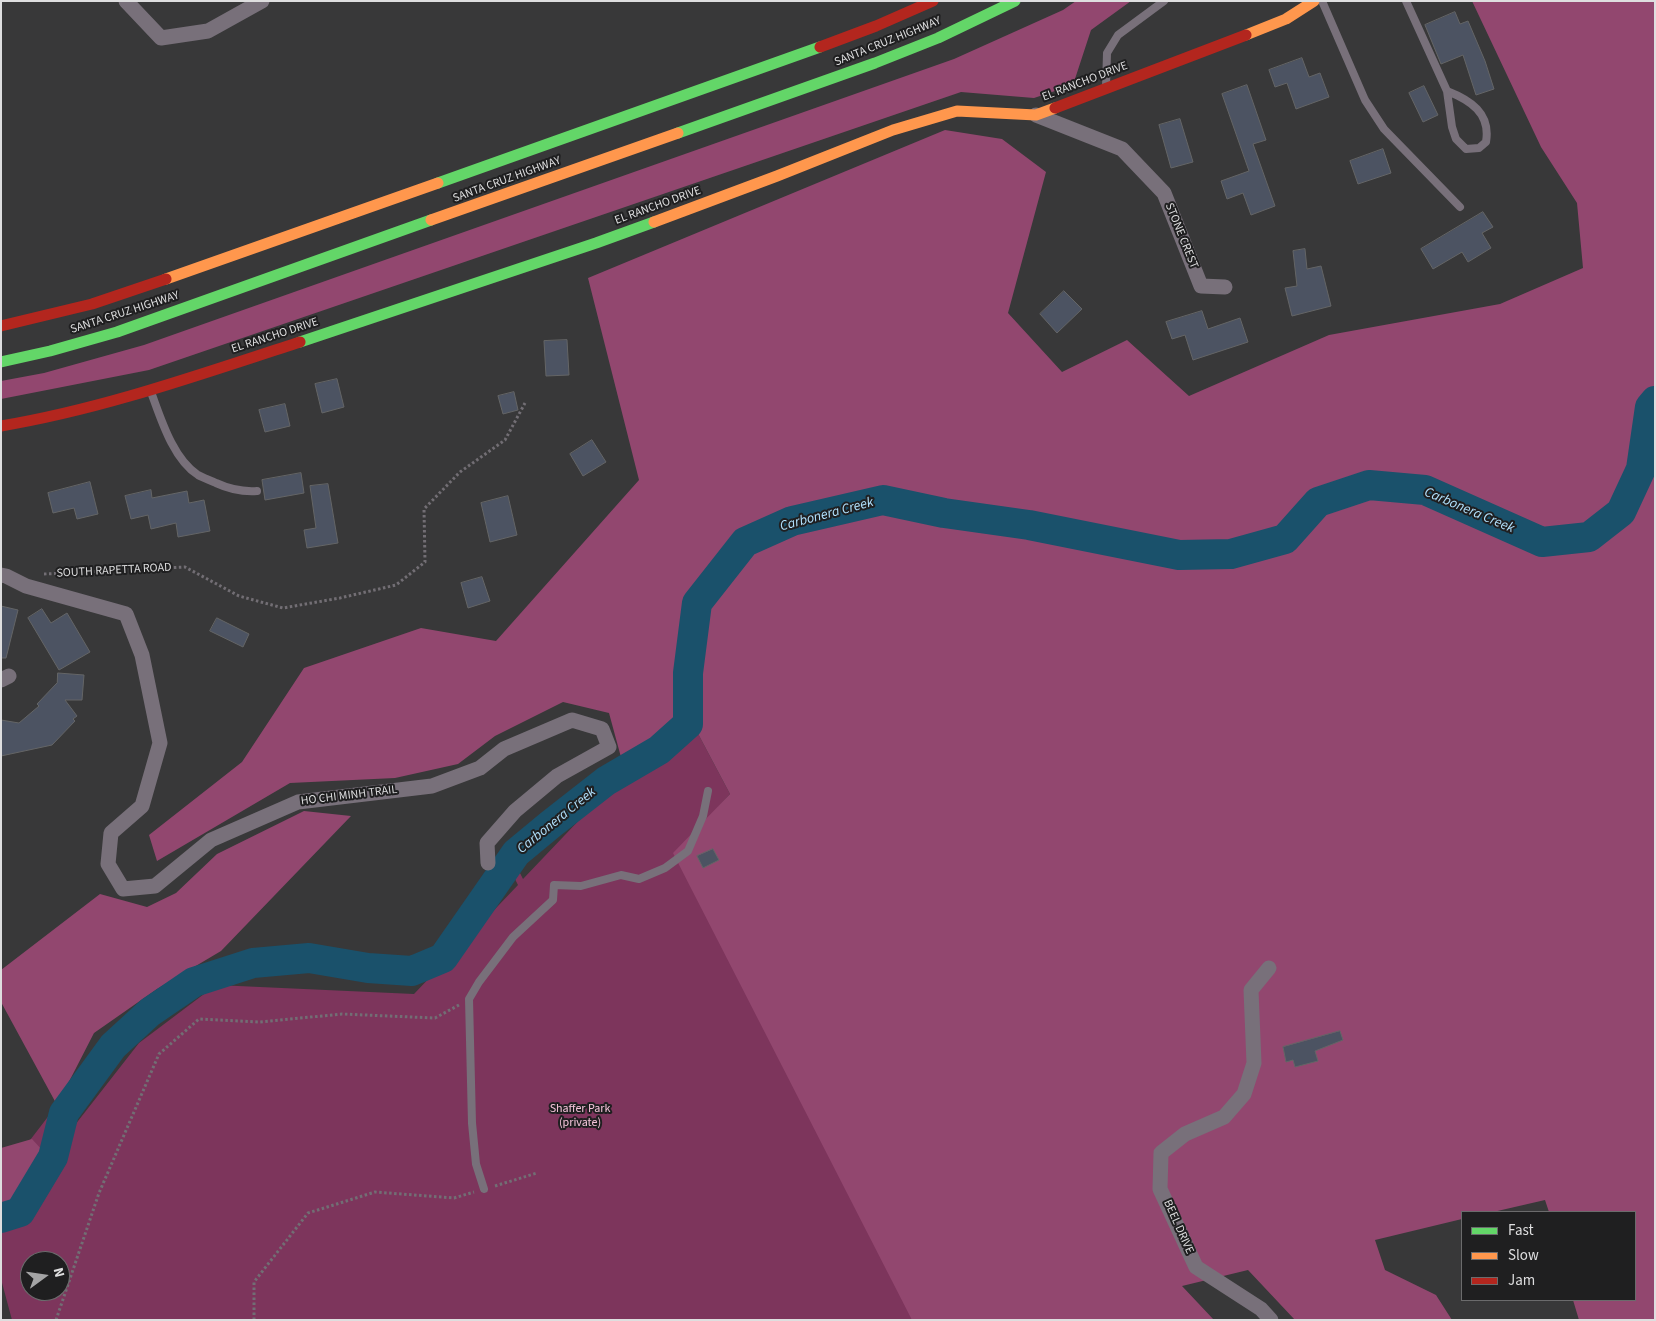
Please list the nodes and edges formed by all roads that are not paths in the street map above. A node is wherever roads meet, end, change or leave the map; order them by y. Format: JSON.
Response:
{"nodes":[{"id":1,"x":126,"y":1,"type":"edge"},
{"id":2,"x":262,"y":1,"type":"edge"},
{"id":3,"x":933,"y":1,"type":"edge"},
{"id":4,"x":1015,"y":1,"type":"edge"},
{"id":5,"x":1164,"y":1,"type":"edge"},
{"id":6,"x":1314,"y":1,"type":"edge"},
{"id":7,"x":1322,"y":1,"type":"edge"},
{"id":8,"x":1406,"y":1,"type":"edge"},
{"id":9,"x":1106,"y":89,"type":"junction"},
{"id":10,"x":1447,"y":91,"type":"junction"},
{"id":11,"x":1036,"y":115,"type":"junction"},
{"id":12,"x":1460,"y":207,"type":"dead end"},
{"id":13,"x":1225,"y":287,"type":"dead end"},
{"id":14,"x":1,"y":326,"type":"edge"},
{"id":15,"x":1,"y":362,"type":"edge"},
{"id":16,"x":150,"y":390,"type":"junction"},
{"id":17,"x":1,"y":426,"type":"edge"},
{"id":18,"x":257,"y":491,"type":"dead end"},
{"id":19,"x":4,"y":576,"type":"edge"},
{"id":20,"x":708,"y":791,"type":"dead end"},
{"id":21,"x":488,"y":863,"type":"dead end"},
{"id":22,"x":1269,"y":968,"type":"dead end"},
{"id":23,"x":484,"y":1189,"type":"road end"},
{"id":24,"x":1271,"y":1320,"type":"edge"}],
"edges":[{"from":1,"to":2,"type":"street"},
{"from":3,"to":14,"type":"main road","name":"SANTA CRUZ HIGHWAY"},
{"from":4,"to":15,"type":"main road","name":"SANTA CRUZ HIGHWAY"},
{"from":5,"to":9,"type":"lane"},
{"from":6,"to":9,"type":"main road","name":"EL RANCHO DRIVE"},
{"from":7,"to":12,"type":"lane"},
{"from":8,"to":10,"type":"lane"},
{"from":9,"to":11,"type":"main road","name":"EL RANCHO DRIVE"},
{"from":10,"to":10,"type":"lane"},
{"from":11,"to":13,"type":"street","name":"STONE CREST"},
{"from":11,"to":16,"type":"main road","name":"EL RANCHO DRIVE"},
{"from":16,"to":17,"type":"main road","name":"EL RANCHO DRIVE"},
{"from":16,"to":18,"type":"lane"},
{"from":19,"to":21,"type":"street","name":"HO CHI MINH TRAIL"},
{"from":20,"to":23,"type":"lane"},
{"from":22,"to":24,"type":"street","name":"BEEL DRIVE"}]}
